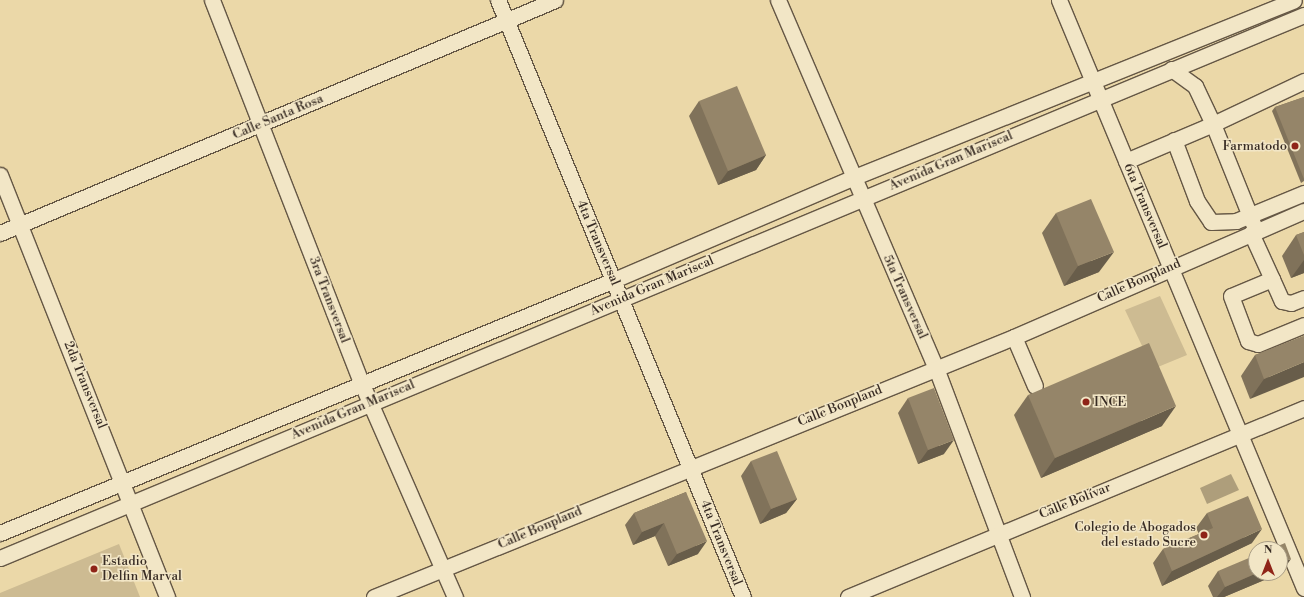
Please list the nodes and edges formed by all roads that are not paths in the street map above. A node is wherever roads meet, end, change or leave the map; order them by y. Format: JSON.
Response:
{"nodes":[{"id":1,"x":212,"y":0,"type":"edge"},
{"id":2,"x":498,"y":0,"type":"edge"},
{"id":3,"x":555,"y":0,"type":"edge"},
{"id":4,"x":778,"y":0,"type":"edge"},
{"id":5,"x":1059,"y":0,"type":"edge"},
{"id":6,"x":1294,"y":0,"type":"edge"},
{"id":7,"x":1304,"y":15,"type":"edge"},
{"id":8,"x":506,"y":21,"type":"junction"},
{"id":9,"x":1172,"y":69,"type":"junction"},
{"id":10,"x":1304,"y":81,"type":"edge"},
{"id":11,"x":1093,"y":82,"type":"junction"},
{"id":12,"x":1100,"y":99,"type":"junction"},
{"id":13,"x":260,"y":124,"type":"junction"},
{"id":14,"x":1213,"y":124,"type":"junction"},
{"id":15,"x":1174,"y":140,"type":"junction"},
{"id":16,"x":1126,"y":161,"type":"junction"},
{"id":17,"x":0,"y":174,"type":"edge"},
{"id":18,"x":852,"y":178,"type":"junction"},
{"id":19,"x":1304,"y":193,"type":"edge"},
{"id":20,"x":862,"y":199,"type":"junction"},
{"id":21,"x":1304,"y":211,"type":"edge"},
{"id":22,"x":1250,"y":214,"type":"junction"},
{"id":23,"x":21,"y":224,"type":"junction"},
{"id":24,"x":1254,"y":232,"type":"junction"},
{"id":25,"x":0,"y":233,"type":"edge"},
{"id":26,"x":1171,"y":267,"type":"junction"},
{"id":27,"x":1272,"y":279,"type":"junction"},
{"id":28,"x":614,"y":280,"type":"junction"},
{"id":29,"x":621,"y":298,"type":"junction"},
{"id":30,"x":1304,"y":298,"type":"edge"},
{"id":31,"x":1304,"y":325,"type":"edge"},
{"id":32,"x":1014,"y":337,"type":"junction"},
{"id":33,"x":936,"y":368,"type":"junction"},
{"id":34,"x":361,"y":382,"type":"junction"},
{"id":35,"x":1035,"y":386,"type":"dead end"},
{"id":36,"x":370,"y":403,"type":"junction"},
{"id":37,"x":1304,"y":408,"type":"edge"},
{"id":38,"x":1239,"y":434,"type":"junction"},
{"id":39,"x":690,"y":466,"type":"junction"},
{"id":40,"x":123,"y":482,"type":"junction"},
{"id":41,"x":131,"y":506,"type":"junction"},
{"id":42,"x":0,"y":533,"type":"edge"},
{"id":43,"x":998,"y":533,"type":"junction"},
{"id":44,"x":0,"y":558,"type":"edge"},
{"id":45,"x":444,"y":568,"type":"junction"},
{"id":46,"x":1304,"y":588,"type":"edge"},
{"id":47,"x":167,"y":597,"type":"edge"},
{"id":48,"x":374,"y":597,"type":"edge"},
{"id":49,"x":455,"y":597,"type":"edge"},
{"id":50,"x":743,"y":597,"type":"edge"},
{"id":51,"x":848,"y":597,"type":"edge"},
{"id":52,"x":1022,"y":597,"type":"edge"}],
"edges":[{"from":1,"to":13,"type":"street","name":"3ra Transversal"},
{"from":2,"to":8,"type":"street","name":"4ta Transversal"},
{"from":3,"to":8,"type":"street","name":"Calle Santa Rosa"},
{"from":4,"to":18,"type":"street","name":"5ta Transversal"},
{"from":5,"to":11,"type":"street","name":"6ta Transversal"},
{"from":6,"to":11,"type":"street","name":"Avenida Gran Mariscal"},
{"from":7,"to":9,"type":"street","name":"Avenida Gran Mariscal"},
{"from":8,"to":13,"type":"street","name":"Calle Santa Rosa"},
{"from":8,"to":28,"type":"street","name":"4ta Transversal"},
{"from":9,"to":12,"type":"street","name":"Avenida Gran Mariscal"},
{"from":9,"to":14,"type":"street"},
{"from":10,"to":14,"type":"street"},
{"from":11,"to":12,"type":"street","name":"6ta Transversal"},
{"from":11,"to":18,"type":"street","name":"Avenida Gran Mariscal"},
{"from":12,"to":16,"type":"street","name":"6ta Transversal"},
{"from":12,"to":20,"type":"street","name":"Avenida Gran Mariscal"},
{"from":13,"to":23,"type":"street","name":"Calle Santa Rosa"},
{"from":13,"to":34,"type":"street","name":"3ra Transversal"},
{"from":14,"to":15,"type":"street"},
{"from":14,"to":22,"type":"street"},
{"from":15,"to":16,"type":"street"},
{"from":15,"to":22,"type":"street"},
{"from":16,"to":26,"type":"street","name":"6ta Transversal"},
{"from":17,"to":23,"type":"street","name":"2da Transversal"},
{"from":18,"to":20,"type":"street","name":"5ta Transversal"},
{"from":18,"to":28,"type":"street","name":"Avenida Gran Mariscal"},
{"from":19,"to":22,"type":"street"},
{"from":20,"to":29,"type":"street","name":"Avenida Gran Mariscal"},
{"from":20,"to":33,"type":"street","name":"5ta Transversal"},
{"from":21,"to":24,"type":"street","name":"Calle Bonpland"},
{"from":22,"to":24,"type":"street"},
{"from":23,"to":25,"type":"street","name":"Calle Santa Rosa"},
{"from":23,"to":40,"type":"street","name":"2da Transversal"},
{"from":24,"to":26,"type":"street","name":"Calle Bonpland"},
{"from":24,"to":27,"type":"street"},
{"from":26,"to":32,"type":"street","name":"Calle Bonpland"},
{"from":26,"to":38,"type":"street","name":"6ta Transversal"},
{"from":27,"to":30,"type":"street"},
{"from":27,"to":31,"type":"street"},
{"from":28,"to":29,"type":"street","name":"4ta Transversal"},
{"from":28,"to":34,"type":"street","name":"Avenida Gran Mariscal"},
{"from":29,"to":36,"type":"street","name":"Avenida Gran Mariscal"},
{"from":29,"to":39,"type":"street","name":"4ta Transversal"},
{"from":32,"to":33,"type":"street","name":"Calle Bonpland"},
{"from":32,"to":35,"type":"street"},
{"from":33,"to":39,"type":"street","name":"Calle Bonpland"},
{"from":33,"to":43,"type":"street","name":"5ta Transversal"},
{"from":34,"to":36,"type":"street","name":"3ra Transversal"},
{"from":34,"to":40,"type":"street","name":"Avenida Gran Mariscal"},
{"from":36,"to":41,"type":"street","name":"Avenida Gran Mariscal"},
{"from":36,"to":45,"type":"street","name":"3ra Transversal"},
{"from":37,"to":38,"type":"street","name":"Calle Bolívar"},
{"from":38,"to":43,"type":"street","name":"Calle Bolívar"},
{"from":38,"to":46,"type":"street","name":"6ta Transversal"},
{"from":39,"to":45,"type":"street","name":"Calle Bonpland"},
{"from":39,"to":50,"type":"street","name":"4ta Transversal"},
{"from":40,"to":41,"type":"street","name":"2da Transversal"},
{"from":40,"to":42,"type":"street","name":"Avenida Gran Mariscal"},
{"from":41,"to":44,"type":"street","name":"Avenida Gran Mariscal"},
{"from":41,"to":47,"type":"street","name":"2da Transversal"},
{"from":43,"to":51,"type":"street","name":"Calle Bolívar"},
{"from":43,"to":52,"type":"street","name":"5ta Transversal"},
{"from":45,"to":48,"type":"street","name":"Calle Bonpland"},
{"from":45,"to":49,"type":"street","name":"3ra Transversal"}]}
